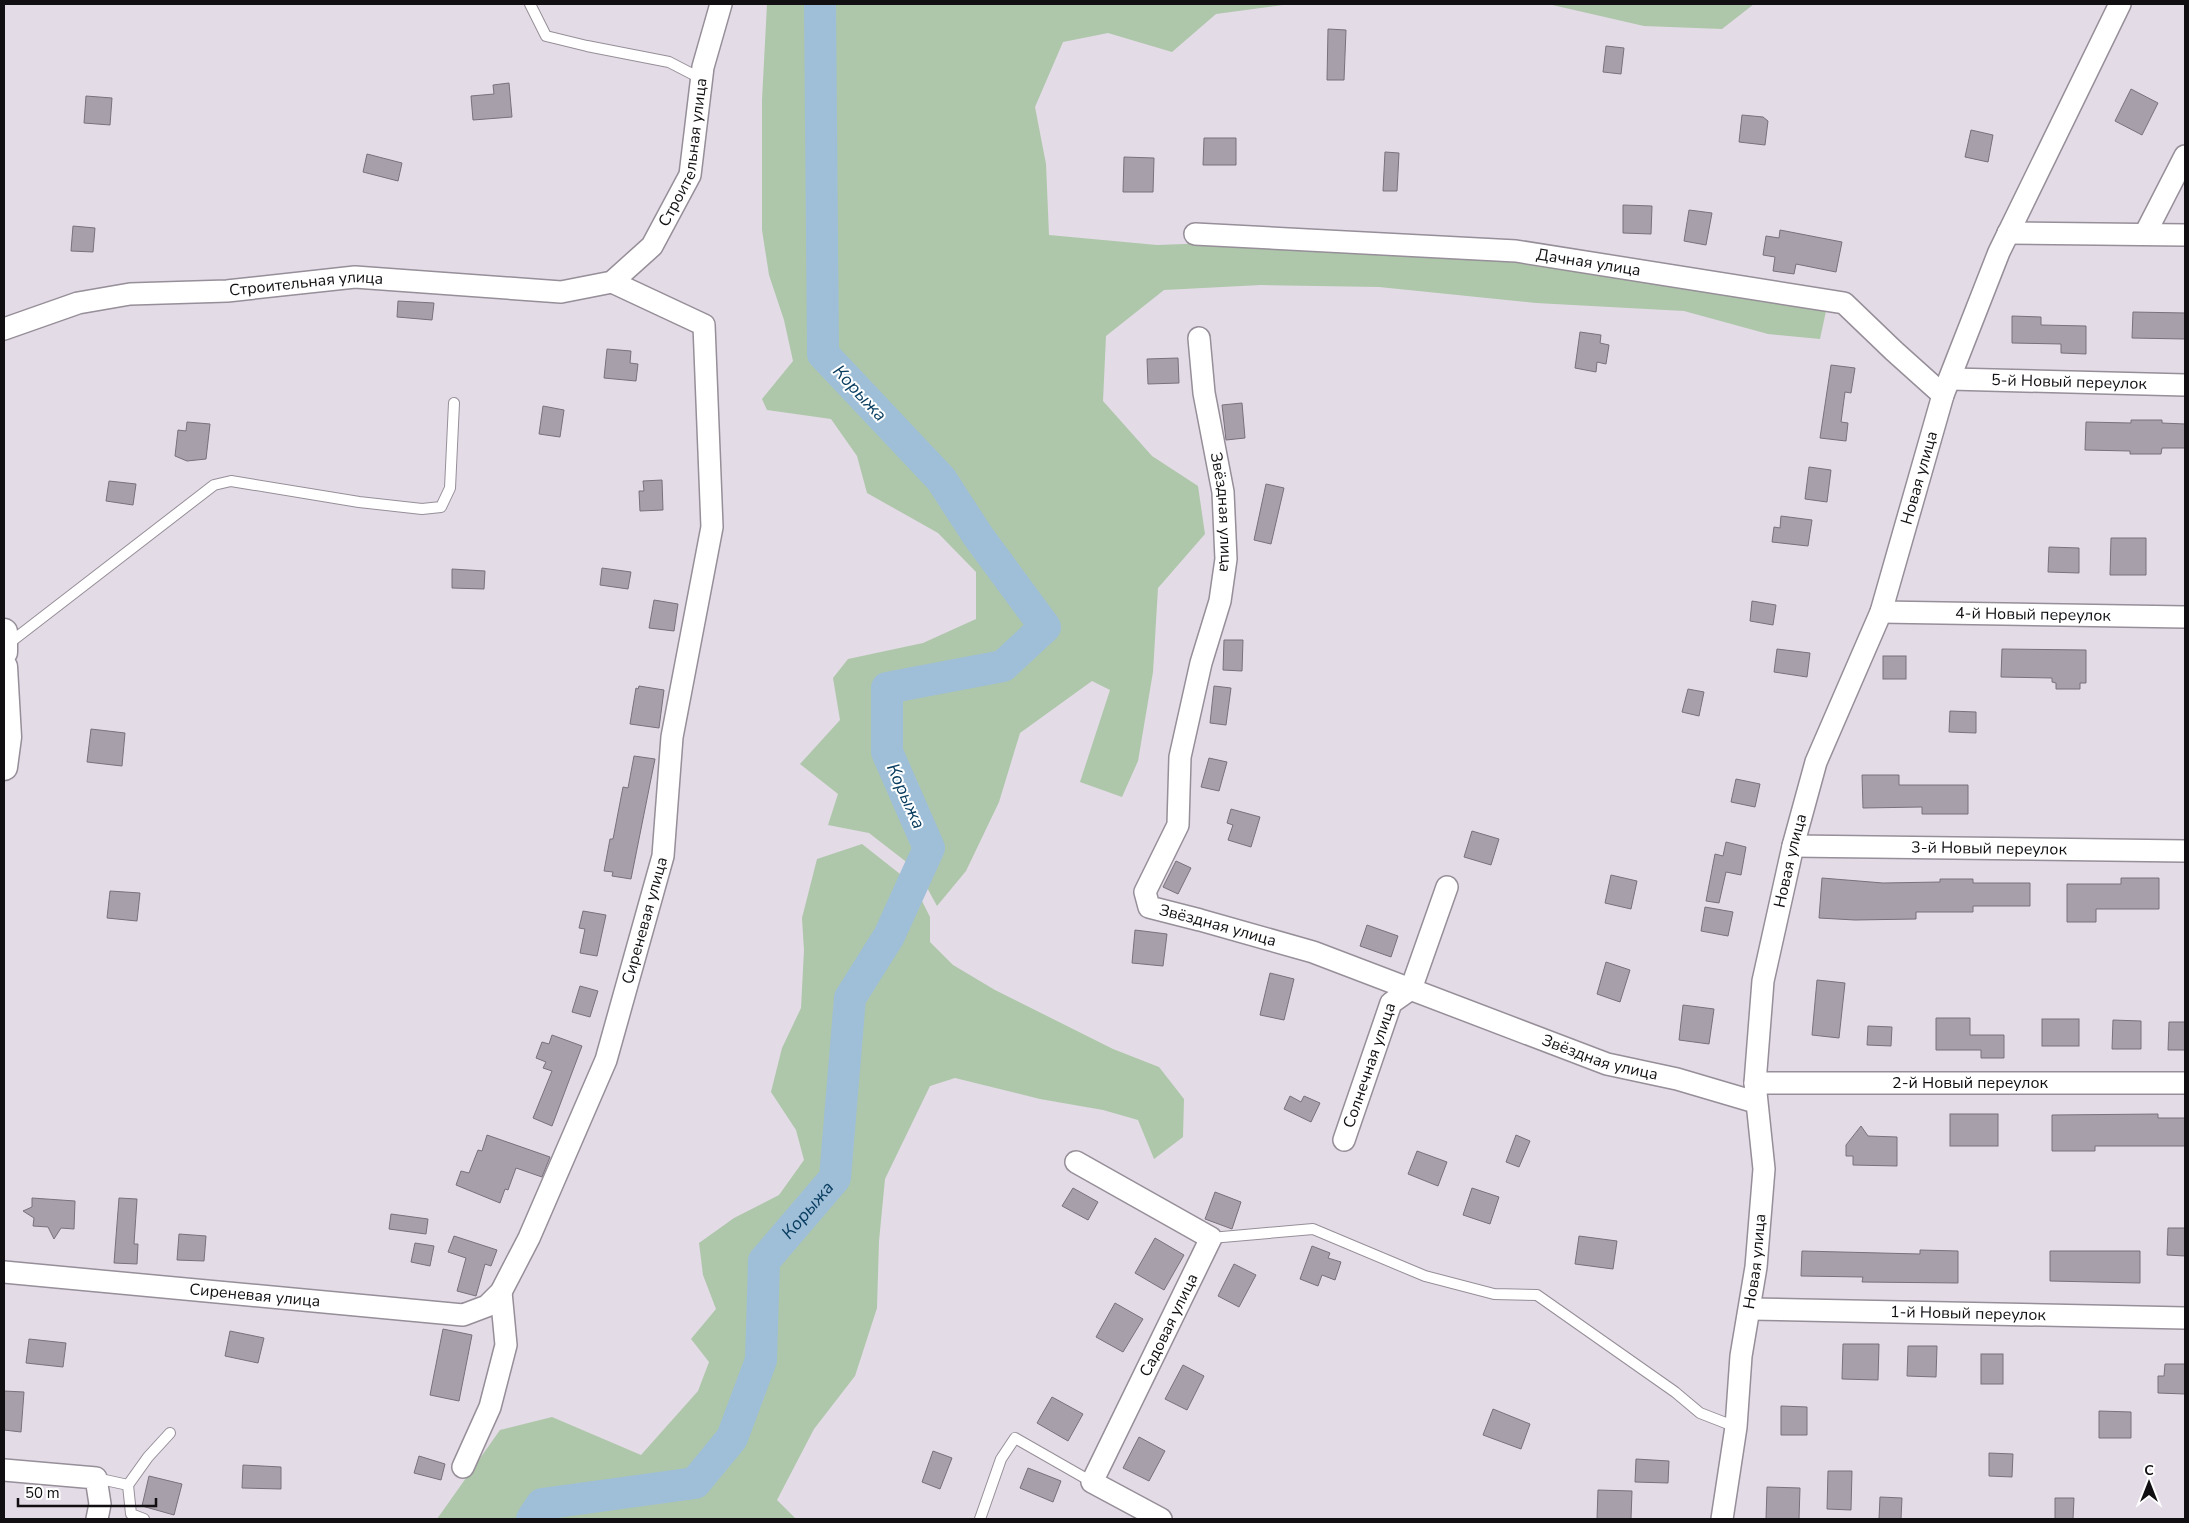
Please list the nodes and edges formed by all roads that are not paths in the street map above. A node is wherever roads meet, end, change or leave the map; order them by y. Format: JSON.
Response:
{"nodes":[{"id":1,"x":530,"y":4,"type":"edge"},
{"id":2,"x":721,"y":4,"type":"edge"},
{"id":3,"x":2120,"y":4,"type":"edge"},
{"id":4,"x":702,"y":80,"type":"junction"},
{"id":5,"x":2185,"y":156,"type":"edge"},
{"id":6,"x":2008,"y":233,"type":"junction"},
{"id":7,"x":1195,"y":234,"type":"dead end"},
{"id":8,"x":2145,"y":234,"type":"junction"},
{"id":9,"x":2185,"y":235,"type":"edge"},
{"id":10,"x":612,"y":282,"type":"junction"},
{"id":11,"x":4,"y":329,"type":"edge"},
{"id":12,"x":1199,"y":338,"type":"dead end"},
{"id":13,"x":2185,"y":385,"type":"edge"},
{"id":14,"x":1947,"y":387,"type":"junction"},
{"id":15,"x":454,"y":403,"type":"dead end"},
{"id":16,"x":1881,"y":612,"type":"junction"},
{"id":17,"x":2185,"y":617,"type":"edge"},
{"id":18,"x":4,"y":650,"type":"edge"},
{"id":19,"x":4,"y":767,"type":"edge"},
{"id":20,"x":1793,"y":846,"type":"junction"},
{"id":21,"x":2185,"y":851,"type":"edge"},
{"id":22,"x":1447,"y":887,"type":"dead end"},
{"id":23,"x":1411,"y":989,"type":"junction"},
{"id":24,"x":2185,"y":1083,"type":"edge"},
{"id":25,"x":1755,"y":1092,"type":"junction"},
{"id":26,"x":1344,"y":1140,"type":"dead end"},
{"id":27,"x":1076,"y":1162,"type":"dead end"},
{"id":28,"x":1211,"y":1238,"type":"junction"},
{"id":29,"x":4,"y":1272,"type":"edge"},
{"id":30,"x":501,"y":1292,"type":"junction"},
{"id":31,"x":1750,"y":1310,"type":"junction"},
{"id":32,"x":2185,"y":1318,"type":"edge"},
{"id":33,"x":1736,"y":1427,"type":"junction"},
{"id":34,"x":170,"y":1433,"type":"dead end"},
{"id":35,"x":463,"y":1467,"type":"dead end"},
{"id":36,"x":4,"y":1470,"type":"edge"},
{"id":37,"x":96,"y":1478,"type":"junction"},
{"id":38,"x":1092,"y":1482,"type":"junction"},
{"id":39,"x":128,"y":1485,"type":"junction"},
{"id":40,"x":97,"y":1519,"type":"edge"},
{"id":41,"x":144,"y":1519,"type":"edge"},
{"id":42,"x":980,"y":1519,"type":"edge"},
{"id":43,"x":1161,"y":1519,"type":"edge"},
{"id":44,"x":1722,"y":1519,"type":"edge"}],
"edges":[{"from":1,"to":4,"type":"lane"},
{"from":2,"to":4,"type":"street","name":"Строительная улица"},
{"from":3,"to":6,"type":"street","name":"Новая улица"},
{"from":4,"to":10,"type":"street","name":"Строительная улица"},
{"from":5,"to":8,"type":"street"},
{"from":6,"to":8,"type":"street"},
{"from":6,"to":14,"type":"street","name":"Новая улица"},
{"from":7,"to":14,"type":"street","name":"Дачная улица"},
{"from":8,"to":9,"type":"street"},
{"from":10,"to":11,"type":"street","name":"Строительная улица"},
{"from":10,"to":30,"type":"street","name":"Сиреневая улица"},
{"from":12,"to":23,"type":"street","name":"Звёздная улица"},
{"from":13,"to":14,"type":"street","name":"5-й Новый переулок"},
{"from":14,"to":16,"type":"street","name":"Новая улица"},
{"from":15,"to":18,"type":"lane"},
{"from":16,"to":17,"type":"street","name":"4-й Новый переулок"},
{"from":16,"to":20,"type":"street","name":"Новая улица"},
{"from":18,"to":19,"type":"street"},
{"from":20,"to":21,"type":"street","name":"3-й Новый переулок"},
{"from":20,"to":25,"type":"street","name":"Новая улица"},
{"from":22,"to":23,"type":"street","name":"Солнечная улица"},
{"from":23,"to":25,"type":"street","name":"Звёздная улица"},
{"from":23,"to":26,"type":"street","name":"Солнечная улица"},
{"from":24,"to":25,"type":"street","name":"2-й Новый переулок"},
{"from":25,"to":31,"type":"street","name":"Новая улица"},
{"from":27,"to":28,"type":"street"},
{"from":28,"to":33,"type":"lane"},
{"from":28,"to":38,"type":"street","name":"Садовая улица"},
{"from":29,"to":30,"type":"street","name":"Сиреневая улица"},
{"from":30,"to":35,"type":"street"},
{"from":31,"to":32,"type":"street","name":"1-й Новый переулок"},
{"from":31,"to":33,"type":"street","name":"Новая улица"},
{"from":33,"to":44,"type":"street","name":"Новая улица"},
{"from":34,"to":39,"type":"lane"},
{"from":36,"to":37,"type":"street"},
{"from":37,"to":39,"type":"lane"},
{"from":37,"to":40,"type":"street"},
{"from":38,"to":42,"type":"lane"},
{"from":38,"to":43,"type":"street"},
{"from":39,"to":41,"type":"lane"}]}
